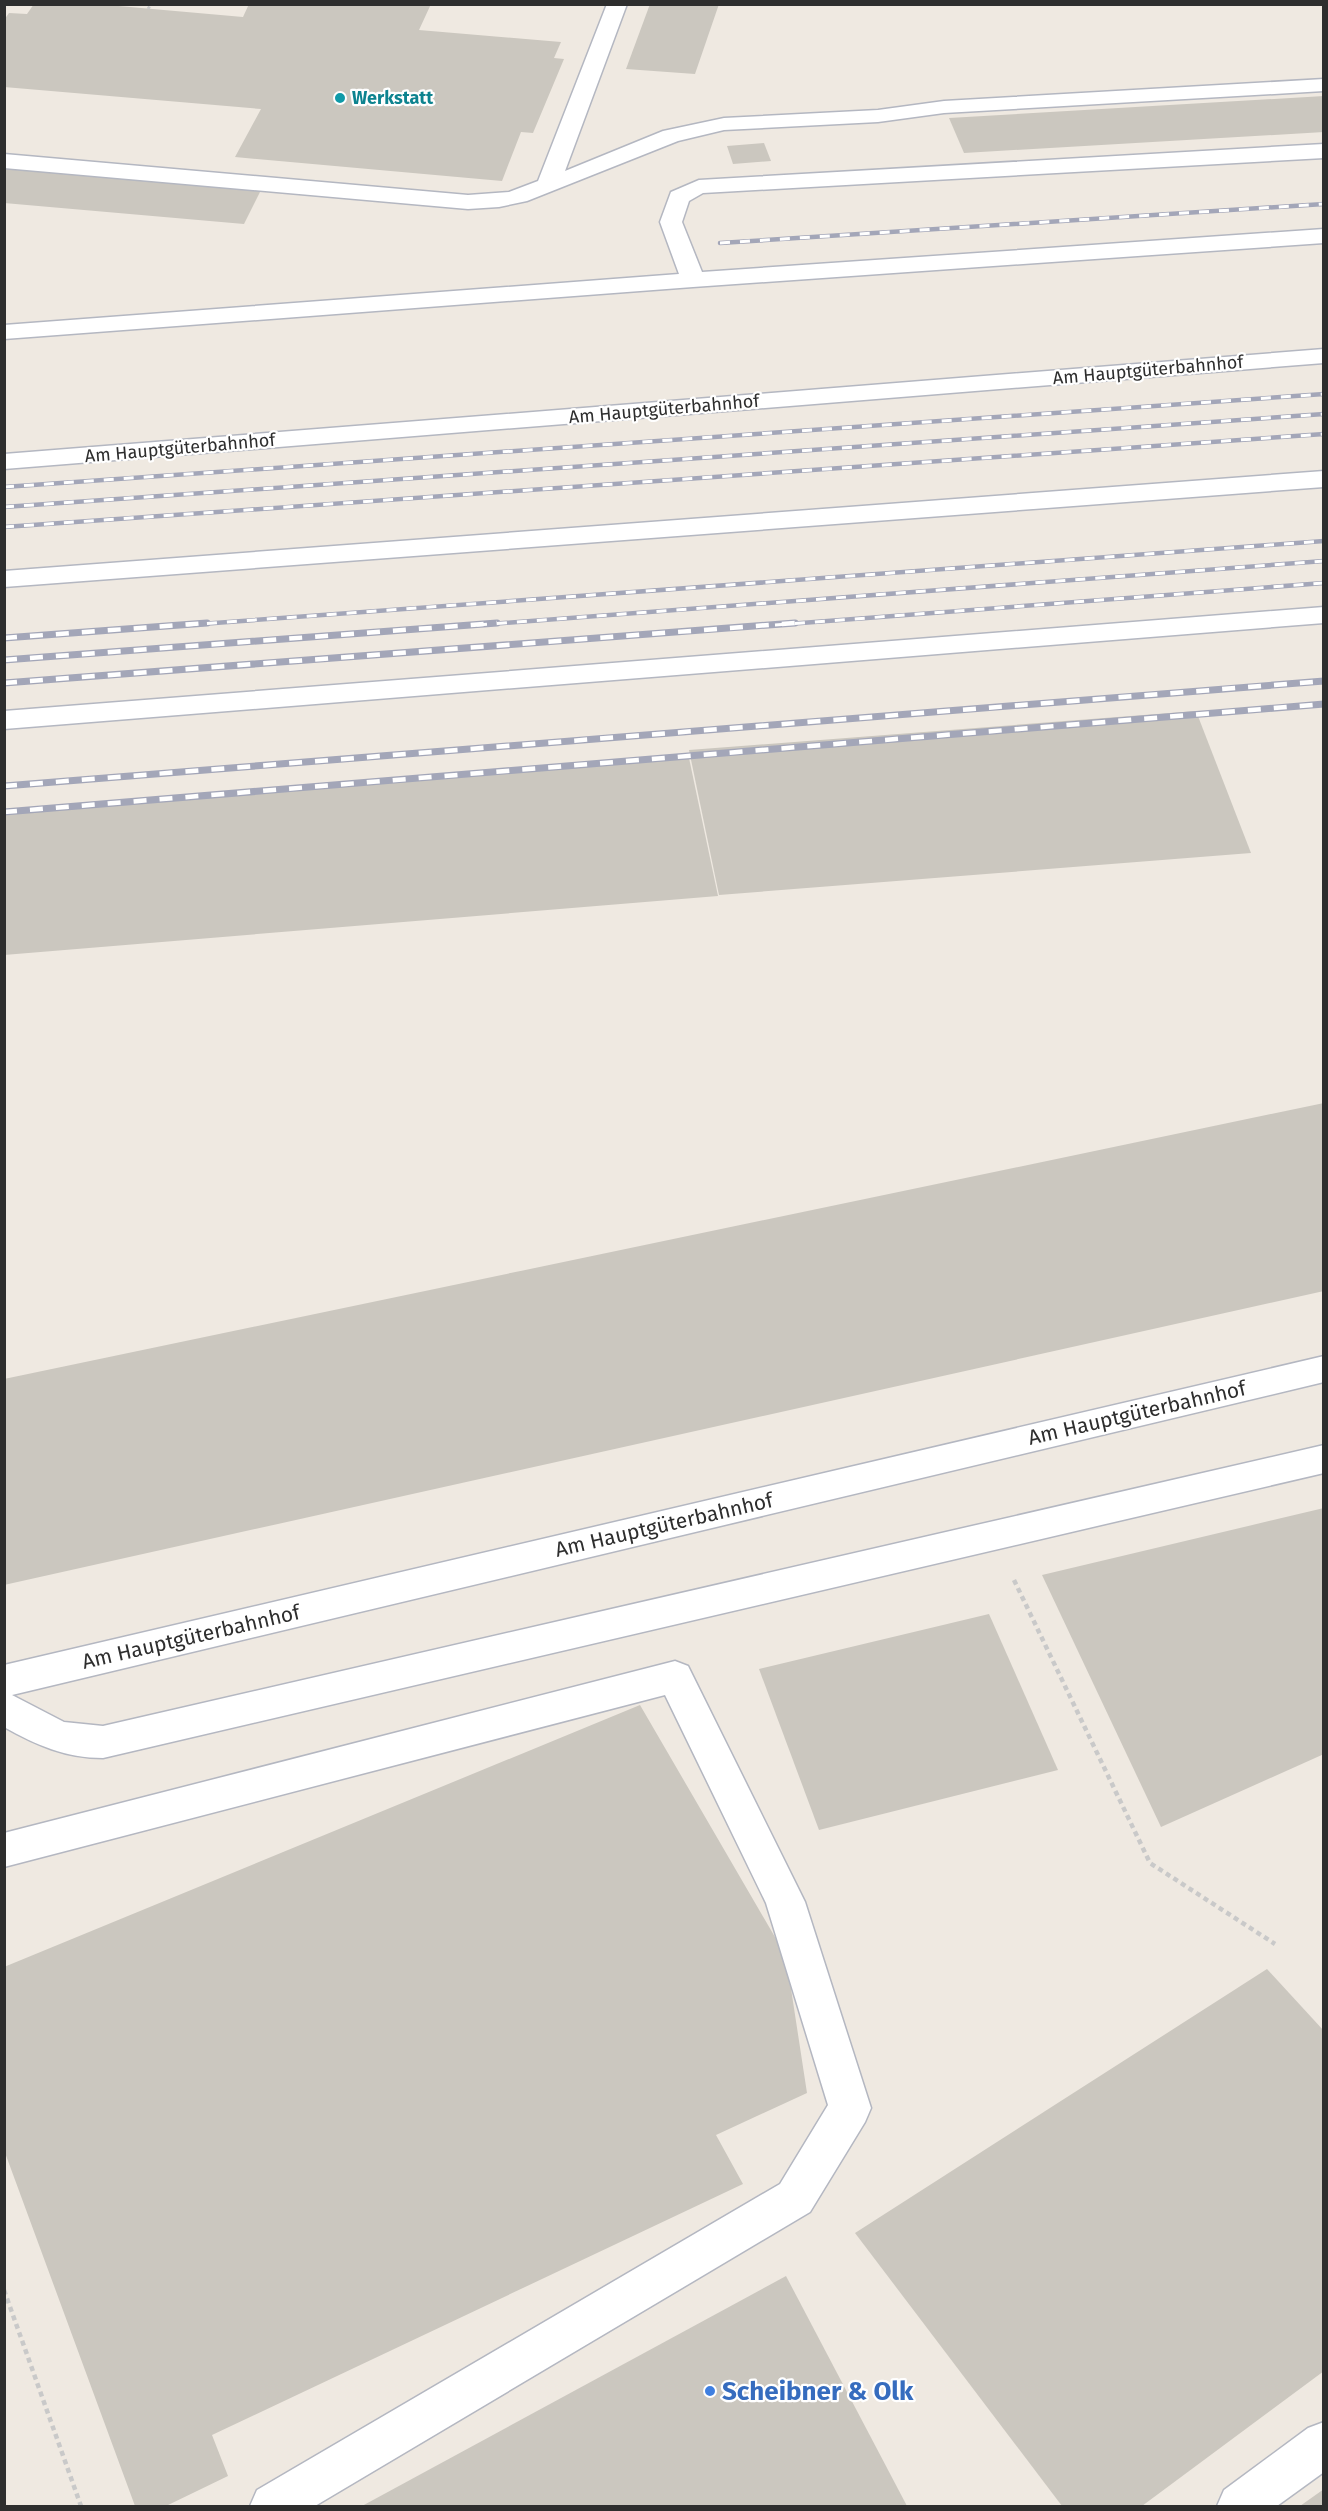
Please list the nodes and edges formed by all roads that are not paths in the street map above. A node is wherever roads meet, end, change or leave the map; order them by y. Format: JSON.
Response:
{"nodes":[{"id":1,"x":617,"y":4,"type":"edge"},
{"id":2,"x":1323,"y":85,"type":"edge"},
{"id":3,"x":1323,"y":151,"type":"edge"},
{"id":4,"x":4,"y":161,"type":"edge"},
{"id":5,"x":548,"y":186,"type":"junction"},
{"id":6,"x":1323,"y":236,"type":"edge"},
{"id":7,"x":693,"y":280,"type":"junction"},
{"id":8,"x":4,"y":332,"type":"edge"},
{"id":9,"x":1323,"y":356,"type":"edge"},
{"id":10,"x":4,"y":462,"type":"edge"},
{"id":11,"x":1323,"y":479,"type":"edge"},
{"id":12,"x":4,"y":579,"type":"edge"},
{"id":13,"x":1323,"y":615,"type":"edge"},
{"id":14,"x":4,"y":720,"type":"edge"},
{"id":15,"x":1323,"y":1369,"type":"edge"},
{"id":16,"x":1323,"y":1459,"type":"edge"},
{"id":17,"x":4,"y":1682,"type":"edge"},
{"id":18,"x":4,"y":1708,"type":"edge"},
{"id":19,"x":4,"y":1850,"type":"edge"},
{"id":20,"x":1323,"y":2444,"type":"edge"},
{"id":21,"x":273,"y":2506,"type":"edge"},
{"id":22,"x":1240,"y":2506,"type":"edge"}],
"edges":[{"from":1,"to":5,"type":"street"},
{"from":2,"to":5,"type":"street"},
{"from":3,"to":7,"type":"street"},
{"from":4,"to":5,"type":"street"},
{"from":6,"to":7,"type":"street"},
{"from":7,"to":8,"type":"street"},
{"from":9,"to":10,"type":"street","name":"Am Hauptgüterbahnhof"},
{"from":11,"to":12,"type":"street"},
{"from":13,"to":14,"type":"street"},
{"from":15,"to":17,"type":"street","name":"Am Hauptgüterbahnhof"},
{"from":16,"to":18,"type":"street"},
{"from":19,"to":21,"type":"street"},
{"from":20,"to":22,"type":"street"}]}
